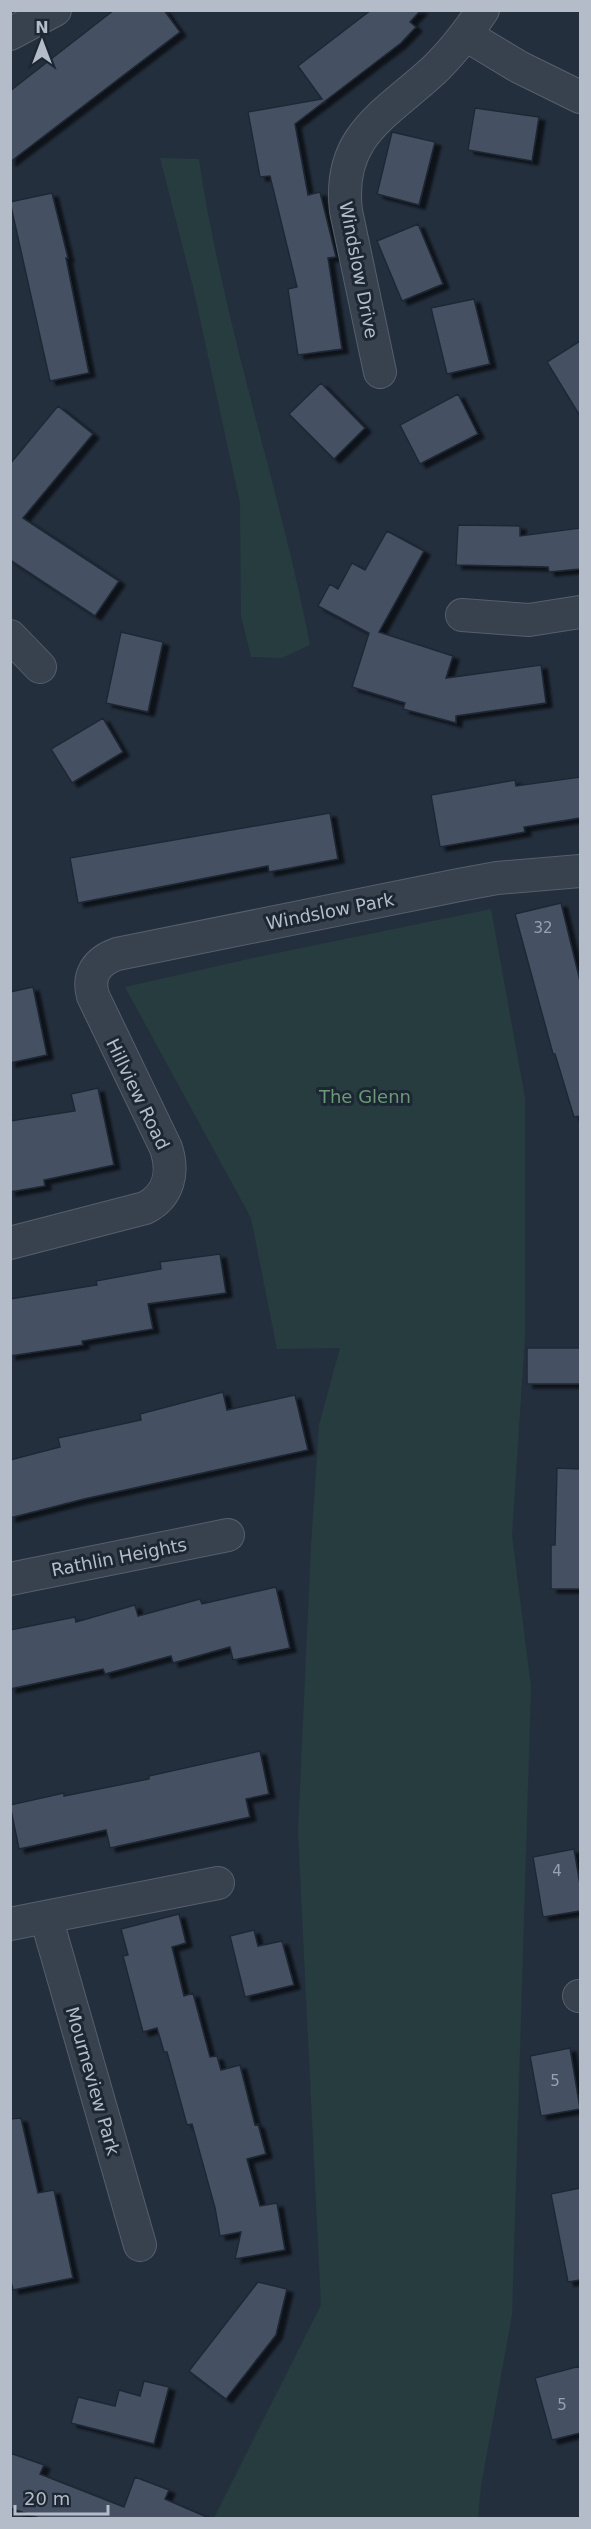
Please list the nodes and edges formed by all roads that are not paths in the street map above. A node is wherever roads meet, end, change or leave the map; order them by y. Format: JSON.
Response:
{"nodes":[{"id":1,"x":55,"y":10,"type":"edge"},
{"id":2,"x":474,"y":23,"type":"edge"},
{"id":3,"x":10,"y":34,"type":"edge"},
{"id":4,"x":580,"y":97,"type":"edge"},
{"id":5,"x":380,"y":372,"type":"dead end"},
{"id":6,"x":580,"y":612,"type":"edge"},
{"id":7,"x":462,"y":615,"type":"dead end"},
{"id":8,"x":10,"y":636,"type":"edge"},
{"id":9,"x":40,"y":667,"type":"dead end"},
{"id":10,"x":580,"y":871,"type":"edge"},
{"id":11,"x":90,"y":978,"type":"joint"},
{"id":12,"x":10,"y":1243,"type":"edge"},
{"id":13,"x":228,"y":1535,"type":"dead end"},
{"id":14,"x":10,"y":1579,"type":"edge"},
{"id":15,"x":218,"y":1883,"type":"dead end"},
{"id":16,"x":46,"y":1917,"type":"junction"},
{"id":17,"x":10,"y":1924,"type":"edge"},
{"id":18,"x":140,"y":2245,"type":"dead end"}],
"edges":[{"from":1,"to":3,"type":"street"},
{"from":2,"to":4,"type":"street","name":"Windslow Drive"},
{"from":2,"to":5,"type":"street","name":"Windslow Drive"},
{"from":6,"to":7,"type":"street"},
{"from":8,"to":9,"type":"street"},
{"from":10,"to":11,"type":"street","name":"Windslow Park"},
{"from":11,"to":12,"type":"street","name":"Hillview Road"},
{"from":13,"to":14,"type":"street","name":"Rathlin Heights"},
{"from":15,"to":16,"type":"street"},
{"from":16,"to":17,"type":"street"},
{"from":16,"to":18,"type":"street","name":"Mourneview Park"}]}
